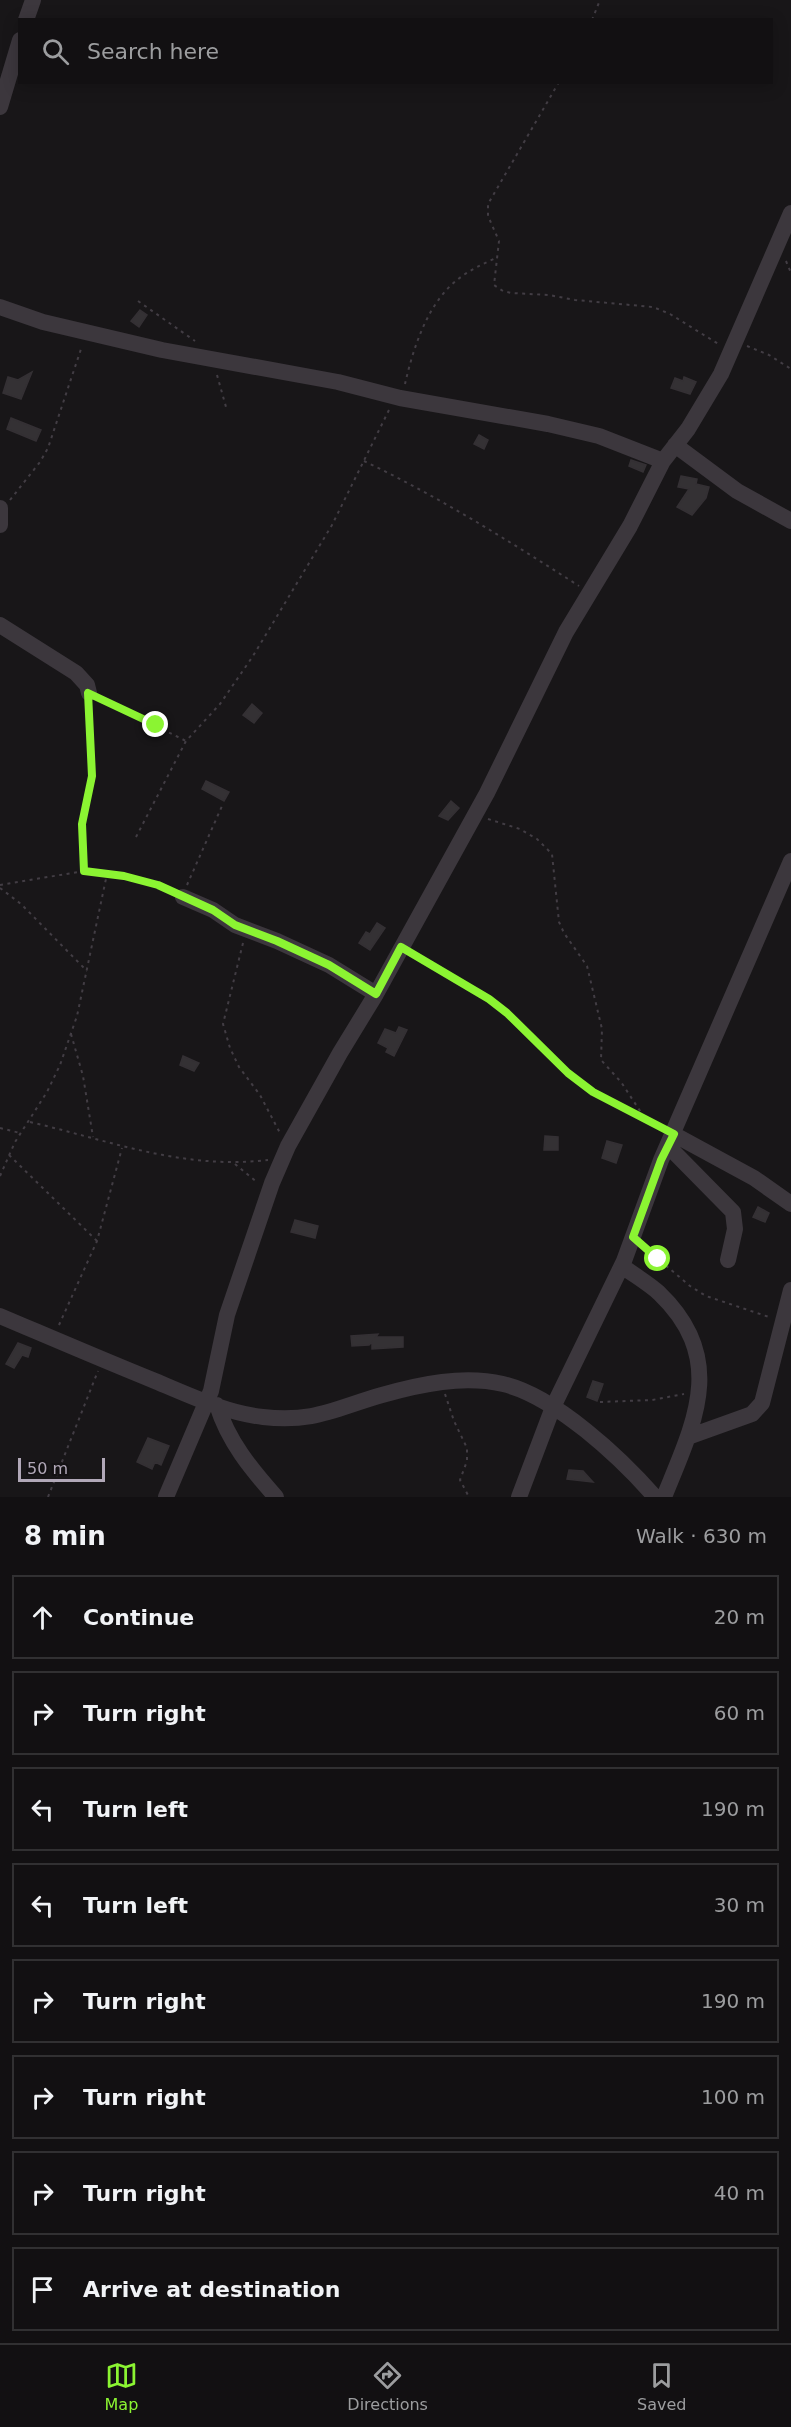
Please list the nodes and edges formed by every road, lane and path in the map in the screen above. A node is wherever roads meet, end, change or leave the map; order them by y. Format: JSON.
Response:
{"nodes":[{"id":1,"x":33,"y":0,"type":"edge"},
{"id":2,"x":600,"y":0,"type":"edge"},
{"id":3,"x":28,"y":18,"type":"edge"},
{"id":4,"x":593,"y":18,"type":"edge"},
{"id":5,"x":18,"y":46,"type":"edge"},
{"id":6,"x":558,"y":84,"type":"edge"},
{"id":7,"x":0,"y":107,"type":"edge"},
{"id":8,"x":791,"y":213,"type":"edge"},
{"id":9,"x":498,"y":257,"type":"junction"},
{"id":10,"x":138,"y":301,"type":"dead end"},
{"id":11,"x":0,"y":308,"type":"edge"},
{"id":12,"x":87,"y":332,"type":"junction"},
{"id":13,"x":195,"y":341,"type":"dead end"},
{"id":14,"x":734,"y":346,"type":"junction"},
{"id":15,"x":212,"y":359,"type":"junction"},
{"id":16,"x":791,"y":369,"type":"edge"},
{"id":17,"x":398,"y":398,"type":"junction"},
{"id":18,"x":226,"y":407,"type":"dead end"},
{"id":19,"x":675,"y":445,"type":"junction"},
{"id":20,"x":364,"y":461,"type":"junction"},
{"id":21,"x":663,"y":461,"type":"junction"},
{"id":22,"x":0,"y":514,"type":"edge"},
{"id":23,"x":791,"y":521,"type":"edge"},
{"id":24,"x":590,"y":593,"type":"junction"},
{"id":25,"x":0,"y":626,"type":"edge"},
{"id":26,"x":88,"y":693,"type":"junction"},
{"id":27,"x":186,"y":741,"type":"junction"},
{"id":28,"x":222,"y":806,"type":"dead end"},
{"id":29,"x":473,"y":815,"type":"junction"},
{"id":30,"x":136,"y":837,"type":"dead end"},
{"id":31,"x":791,"y":861,"type":"edge"},
{"id":32,"x":84,"y":871,"type":"junction"},
{"id":33,"x":107,"y":874,"type":"junction"},
{"id":34,"x":0,"y":886,"type":"edge"},
{"id":35,"x":183,"y":897,"type":"junction"},
{"id":36,"x":246,"y":930,"type":"junction"},
{"id":37,"x":401,"y":947,"type":"junction"},
{"id":38,"x":87,"y":971,"type":"junction"},
{"id":39,"x":376,"y":994,"type":"junction"},
{"id":40,"x":71,"y":1033,"type":"junction"},
{"id":41,"x":644,"y":1117,"type":"junction"},
{"id":42,"x":30,"y":1122,"type":"junction"},
{"id":43,"x":0,"y":1128,"type":"edge"},
{"id":44,"x":20,"y":1133,"type":"junction"},
{"id":45,"x":93,"y":1137,"type":"junction"},
{"id":46,"x":671,"y":1140,"type":"junction"},
{"id":47,"x":122,"y":1147,"type":"junction"},
{"id":48,"x":285,"y":1152,"type":"junction"},
{"id":49,"x":9,"y":1155,"type":"junction"},
{"id":50,"x":235,"y":1164,"type":"junction"},
{"id":51,"x":0,"y":1176,"type":"edge"},
{"id":52,"x":267,"y":1203,"type":"junction"},
{"id":53,"x":791,"y":1204,"type":"edge"},
{"id":54,"x":633,"y":1237,"type":"junction"},
{"id":55,"x":97,"y":1241,"type":"junction"},
{"id":56,"x":728,"y":1260,"type":"dead end"},
{"id":57,"x":622,"y":1266,"type":"junction"},
{"id":58,"x":791,"y":1290,"type":"edge"},
{"id":59,"x":0,"y":1316,"type":"edge"},
{"id":60,"x":783,"y":1322,"type":"junction"},
{"id":61,"x":53,"y":1339,"type":"junction"},
{"id":62,"x":102,"y":1360,"type":"junction"},
{"id":63,"x":440,"y":1382,"type":"junction"},
{"id":64,"x":699,"y":1392,"type":"junction"},
{"id":65,"x":600,"y":1402,"type":"dead end"},
{"id":66,"x":211,"y":1403,"type":"junction"},
{"id":67,"x":553,"y":1407,"type":"junction"},
{"id":68,"x":688,"y":1437,"type":"junction"},
{"id":69,"x":48,"y":1497,"type":"edge"},
{"id":70,"x":166,"y":1497,"type":"edge"},
{"id":71,"x":276,"y":1497,"type":"edge"},
{"id":72,"x":470,"y":1497,"type":"edge"},
{"id":73,"x":519,"y":1497,"type":"edge"},
{"id":74,"x":655,"y":1497,"type":"edge"},
{"id":75,"x":663,"y":1497,"type":"edge"}],
"edges":[{"from":1,"to":3,"type":"street"},
{"from":2,"to":4,"type":"path"},
{"from":5,"to":7,"type":"street"},
{"from":6,"to":9,"type":"path"},
{"from":8,"to":14,"type":"street"},
{"from":9,"to":14,"type":"path"},
{"from":9,"to":17,"type":"path"},
{"from":10,"to":13,"type":"path"},
{"from":11,"to":12,"type":"street"},
{"from":12,"to":15,"type":"street"},
{"from":12,"to":22,"type":"path"},
{"from":14,"to":16,"type":"path"},
{"from":14,"to":19,"type":"street"},
{"from":15,"to":17,"type":"street"},
{"from":15,"to":18,"type":"path"},
{"from":17,"to":20,"type":"path"},
{"from":17,"to":21,"type":"street"},
{"from":19,"to":21,"type":"street"},
{"from":19,"to":23,"type":"street"},
{"from":20,"to":24,"type":"path"},
{"from":20,"to":27,"type":"path"},
{"from":21,"to":24,"type":"street"},
{"from":24,"to":29,"type":"street"},
{"from":25,"to":26,"type":"street"},
{"from":26,"to":27,"type":"path"},
{"from":26,"to":32,"type":"path"},
{"from":27,"to":30,"type":"path"},
{"from":28,"to":35,"type":"path"},
{"from":29,"to":37,"type":"street"},
{"from":29,"to":41,"type":"path"},
{"from":31,"to":46,"type":"street"},
{"from":32,"to":33,"type":"path"},
{"from":32,"to":34,"type":"path"},
{"from":33,"to":35,"type":"path"},
{"from":33,"to":38,"type":"path"},
{"from":34,"to":38,"type":"path"},
{"from":35,"to":36,"type":"street"},
{"from":36,"to":39,"type":"street"},
{"from":36,"to":48,"type":"path"},
{"from":37,"to":39,"type":"street"},
{"from":37,"to":41,"type":"path"},
{"from":38,"to":40,"type":"path"},
{"from":39,"to":48,"type":"street"},
{"from":40,"to":42,"type":"path"},
{"from":40,"to":45,"type":"path"},
{"from":41,"to":46,"type":"path"},
{"from":42,"to":44,"type":"path"},
{"from":42,"to":45,"type":"path"},
{"from":43,"to":44,"type":"path"},
{"from":44,"to":49,"type":"path"},
{"from":45,"to":47,"type":"path"},
{"from":46,"to":53,"type":"street"},
{"from":46,"to":54,"type":"street"},
{"from":46,"to":56,"type":"street"},
{"from":47,"to":50,"type":"path"},
{"from":47,"to":55,"type":"path"},
{"from":48,"to":50,"type":"path"},
{"from":48,"to":52,"type":"street"},
{"from":49,"to":51,"type":"path"},
{"from":49,"to":55,"type":"path"},
{"from":50,"to":52,"type":"path"},
{"from":52,"to":66,"type":"street"},
{"from":54,"to":57,"type":"street"},
{"from":54,"to":60,"type":"path"},
{"from":55,"to":61,"type":"path"},
{"from":57,"to":64,"type":"street"},
{"from":57,"to":67,"type":"street"},
{"from":58,"to":60,"type":"street"},
{"from":59,"to":61,"type":"street"},
{"from":60,"to":68,"type":"street"},
{"from":61,"to":62,"type":"street"},
{"from":62,"to":66,"type":"street"},
{"from":62,"to":69,"type":"path"},
{"from":63,"to":66,"type":"street"},
{"from":63,"to":67,"type":"street"},
{"from":63,"to":72,"type":"path"},
{"from":64,"to":65,"type":"path"},
{"from":64,"to":68,"type":"street"},
{"from":66,"to":70,"type":"street"},
{"from":66,"to":71,"type":"street"},
{"from":67,"to":73,"type":"street"},
{"from":67,"to":74,"type":"street"},
{"from":68,"to":75,"type":"street"}]}
